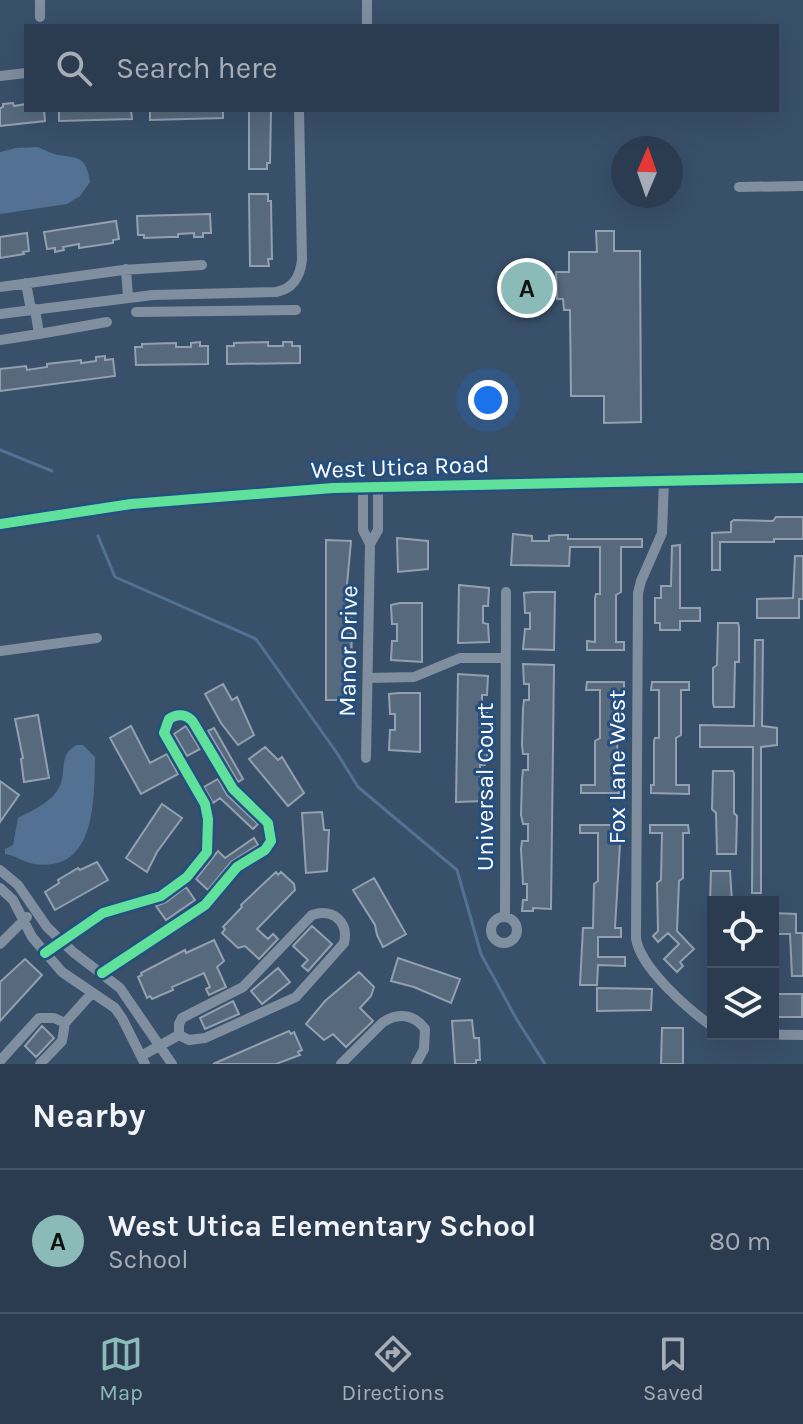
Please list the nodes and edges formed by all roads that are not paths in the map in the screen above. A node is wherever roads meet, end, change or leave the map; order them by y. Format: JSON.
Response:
{"nodes":[{"id":1,"x":40,"y":0,"type":"edge"},
{"id":2,"x":367,"y":0,"type":"edge"},
{"id":3,"x":40,"y":17,"type":"dead end"},
{"id":4,"x":367,"y":23,"type":"dead end"},
{"id":5,"x":24,"y":73,"type":"edge"},
{"id":6,"x":0,"y":76,"type":"edge"},
{"id":7,"x":299,"y":112,"type":"edge"},
{"id":8,"x":803,"y":186,"type":"edge"},
{"id":9,"x":739,"y":187,"type":"dead end"},
{"id":10,"x":202,"y":265,"type":"dead end"},
{"id":11,"x":126,"y":269,"type":"junction"},
{"id":12,"x":26,"y":283,"type":"junction"},
{"id":13,"x":0,"y":287,"type":"edge"},
{"id":14,"x":218,"y":293,"type":"junction"},
{"id":15,"x":128,"y":297,"type":"junction"},
{"id":16,"x":33,"y":310,"type":"junction"},
{"id":17,"x":218,"y":310,"type":"junction"},
{"id":18,"x":296,"y":310,"type":"dead end"},
{"id":19,"x":136,"y":312,"type":"dead end"},
{"id":20,"x":0,"y":314,"type":"edge"},
{"id":21,"x":107,"y":322,"type":"dead end"},
{"id":22,"x":39,"y":334,"type":"junction"},
{"id":23,"x":0,"y":340,"type":"edge"},
{"id":24,"x":803,"y":478,"type":"edge"},
{"id":25,"x":664,"y":480,"type":"junction"},
{"id":26,"x":363,"y":487,"type":"junction"},
{"id":27,"x":378,"y":487,"type":"junction"},
{"id":28,"x":0,"y":524,"type":"edge"},
{"id":29,"x":370,"y":544,"type":"junction"},
{"id":30,"x":506,"y":592,"type":"dead end"},
{"id":31,"x":97,"y":638,"type":"dead end"},
{"id":32,"x":0,"y":651,"type":"edge"},
{"id":33,"x":505,"y":658,"type":"junction"},
{"id":34,"x":368,"y":678,"type":"junction"},
{"id":35,"x":366,"y":758,"type":"dead end"},
{"id":36,"x":0,"y":870,"type":"edge"},
{"id":37,"x":0,"y":888,"type":"edge"},
{"id":38,"x":35,"y":912,"type":"junction"},
{"id":39,"x":505,"y":915,"type":"dead end"},
{"id":40,"x":23,"y":919,"type":"junction"},
{"id":41,"x":60,"y":940,"type":"junction"},
{"id":42,"x":0,"y":944,"type":"edge"},
{"id":43,"x":45,"y":953,"type":"junction"},
{"id":44,"x":102,"y":974,"type":"junction"},
{"id":45,"x":91,"y":992,"type":"junction"},
{"id":46,"x":707,"y":1021,"type":"edge"},
{"id":47,"x":65,"y":1023,"type":"junction"},
{"id":48,"x":179,"y":1035,"type":"junction"},
{"id":49,"x":779,"y":1035,"type":"edge"},
{"id":50,"x":803,"y":1035,"type":"edge"},
{"id":51,"x":160,"y":1046,"type":"junction"},
{"id":52,"x":143,"y":1060,"type":"edge"},
{"id":53,"x":0,"y":1061,"type":"edge"},
{"id":54,"x":40,"y":1064,"type":"edge"},
{"id":55,"x":172,"y":1064,"type":"edge"},
{"id":56,"x":341,"y":1064,"type":"edge"},
{"id":57,"x":416,"y":1064,"type":"edge"}],
"edges":[{"from":1,"to":3,"type":"street"},
{"from":2,"to":4,"type":"street"},
{"from":5,"to":6,"type":"street"},
{"from":7,"to":14,"type":"street"},
{"from":8,"to":9,"type":"street"},
{"from":10,"to":11,"type":"street"},
{"from":11,"to":12,"type":"street"},
{"from":11,"to":15,"type":"street"},
{"from":12,"to":13,"type":"street"},
{"from":12,"to":16,"type":"street"},
{"from":14,"to":15,"type":"street"},
{"from":14,"to":17,"type":"street"},
{"from":15,"to":16,"type":"street"},
{"from":16,"to":20,"type":"street"},
{"from":16,"to":22,"type":"street"},
{"from":17,"to":18,"type":"street"},
{"from":17,"to":19,"type":"street"},
{"from":21,"to":22,"type":"street"},
{"from":22,"to":23,"type":"street"},
{"from":24,"to":25,"type":"street","name":"West Utica Road"},
{"from":25,"to":27,"type":"street","name":"West Utica Road"},
{"from":25,"to":46,"type":"street","name":"Fox Lane West"},
{"from":26,"to":27,"type":"street","name":"West Utica Road"},
{"from":26,"to":28,"type":"street","name":"West Utica Road"},
{"from":26,"to":29,"type":"street","name":"Manor Drive"},
{"from":27,"to":29,"type":"street","name":"Manor Drive"},
{"from":29,"to":34,"type":"street","name":"Manor Drive"},
{"from":30,"to":33,"type":"street","name":"Universal Court"},
{"from":31,"to":32,"type":"street"},
{"from":33,"to":34,"type":"street"},
{"from":33,"to":39,"type":"street","name":"Universal Court"},
{"from":34,"to":35,"type":"street","name":"Manor Drive"},
{"from":36,"to":38,"type":"street"},
{"from":37,"to":40,"type":"street"},
{"from":38,"to":40,"type":"street"},
{"from":38,"to":41,"type":"street"},
{"from":40,"to":42,"type":"street"},
{"from":40,"to":43,"type":"street"},
{"from":41,"to":43,"type":"street"},
{"from":41,"to":44,"type":"street"},
{"from":41,"to":44,"type":"street"},
{"from":43,"to":45,"type":"street"},
{"from":44,"to":45,"type":"street"},
{"from":44,"to":51,"type":"street"},
{"from":45,"to":47,"type":"street"},
{"from":45,"to":52,"type":"street"},
{"from":47,"to":53,"type":"street"},
{"from":47,"to":54,"type":"street"},
{"from":48,"to":48,"type":"street"},
{"from":48,"to":51,"type":"street"},
{"from":49,"to":50,"type":"street"},
{"from":51,"to":52,"type":"street"},
{"from":51,"to":55,"type":"street"},
{"from":56,"to":57,"type":"street"}]}
